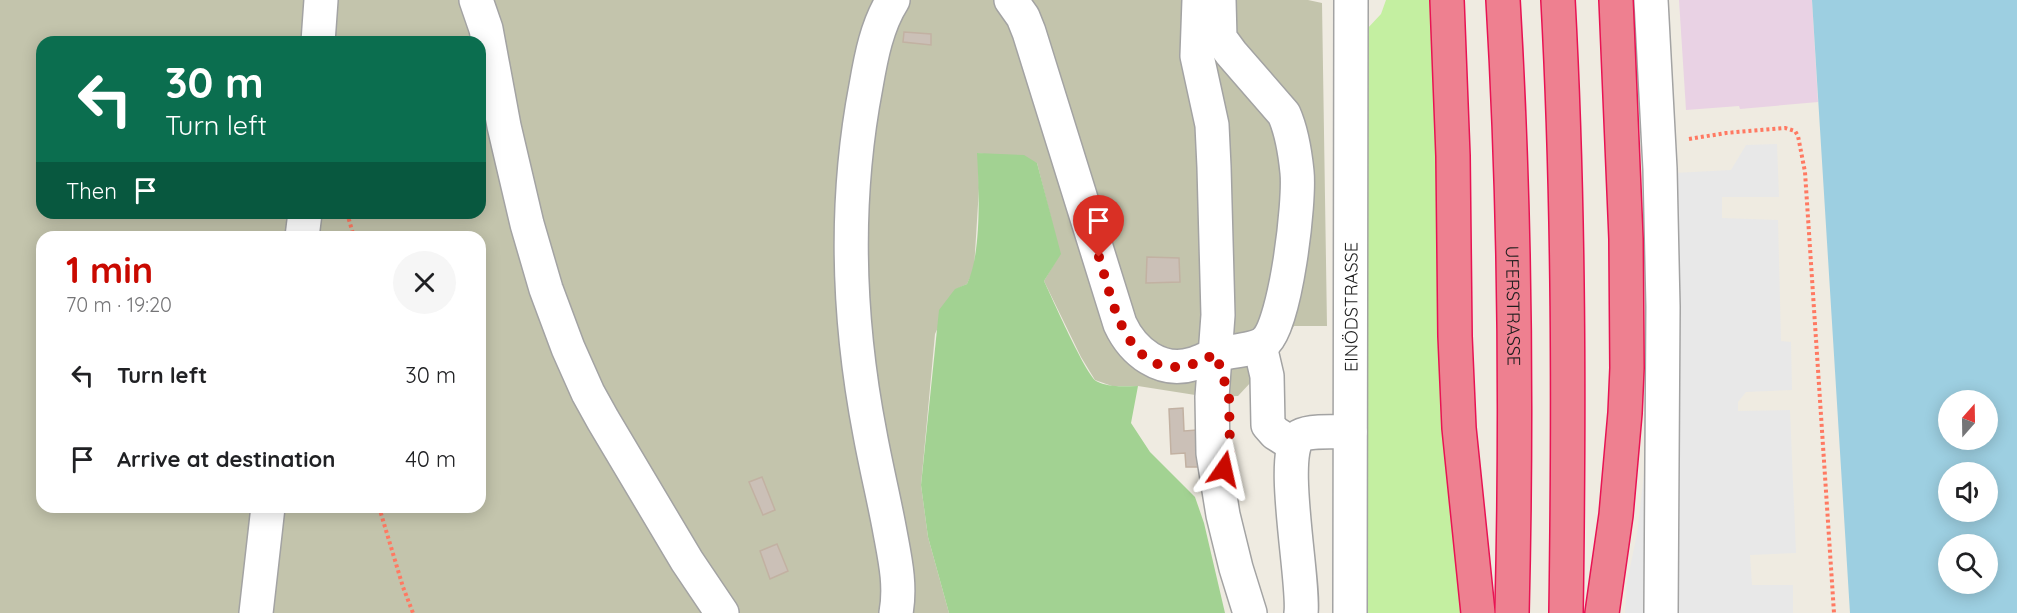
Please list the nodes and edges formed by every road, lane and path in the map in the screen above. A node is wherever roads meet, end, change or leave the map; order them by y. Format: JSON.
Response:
{"nodes":[{"id":1,"x":321,"y":0,"type":"edge"},
{"id":2,"x":893,"y":0,"type":"edge"},
{"id":3,"x":1011,"y":0,"type":"edge"},
{"id":4,"x":1199,"y":0,"type":"edge"},
{"id":5,"x":1219,"y":0,"type":"edge"},
{"id":6,"x":1351,"y":0,"type":"edge"},
{"id":7,"x":1447,"y":0,"type":"edge"},
{"id":8,"x":1503,"y":0,"type":"edge"},
{"id":9,"x":1557,"y":0,"type":"edge"},
{"id":10,"x":1616,"y":0,"type":"edge"},
{"id":11,"x":1650,"y":0,"type":"edge"},
{"id":12,"x":486,"y":10,"type":"edge"},
{"id":13,"x":318,"y":36,"type":"edge"},
{"id":14,"x":1659,"y":141,"type":"junction"},
{"id":15,"x":1260,"y":346,"type":"junction"},
{"id":16,"x":1216,"y":354,"type":"junction"},
{"id":17,"x":1350,"y":432,"type":"junction"},
{"id":18,"x":1294,"y":445,"type":"junction"},
{"id":19,"x":267,"y":513,"type":"edge"},
{"id":20,"x":382,"y":513,"type":"edge"},
{"id":21,"x":256,"y":613,"type":"edge"},
{"id":22,"x":413,"y":613,"type":"edge"},
{"id":23,"x":722,"y":613,"type":"edge"},
{"id":24,"x":896,"y":613,"type":"edge"},
{"id":25,"x":1250,"y":613,"type":"edge"},
{"id":26,"x":1301,"y":613,"type":"edge"},
{"id":27,"x":1350,"y":613,"type":"edge"},
{"id":28,"x":1478,"y":613,"type":"edge"},
{"id":29,"x":1512,"y":613,"type":"edge"},
{"id":30,"x":1566,"y":613,"type":"edge"},
{"id":31,"x":1602,"y":613,"type":"edge"},
{"id":32,"x":1661,"y":613,"type":"edge"},
{"id":33,"x":1834,"y":613,"type":"edge"}],
"edges":[{"from":1,"to":13,"type":"street"},
{"from":2,"to":24,"type":"street"},
{"from":3,"to":16,"type":"street"},
{"from":4,"to":16,"type":"street"},
{"from":5,"to":15,"type":"street"},
{"from":6,"to":17,"type":"street","name":"EINÖDSTRASSE"},
{"from":7,"to":28,"type":"highway"},
{"from":8,"to":29,"type":"highway","name":"UFERSTRASSE"},
{"from":9,"to":30,"type":"highway"},
{"from":10,"to":31,"type":"highway"},
{"from":11,"to":14,"type":"street"},
{"from":12,"to":23,"type":"street"},
{"from":14,"to":32,"type":"street"},
{"from":14,"to":33,"type":"path"},
{"from":15,"to":16,"type":"street"},
{"from":15,"to":18,"type":"street"},
{"from":16,"to":25,"type":"street"},
{"from":17,"to":18,"type":"street"},
{"from":17,"to":27,"type":"street","name":"EINÖDSTRASSE"},
{"from":18,"to":26,"type":"street"},
{"from":19,"to":21,"type":"street"},
{"from":20,"to":22,"type":"path"}]}
